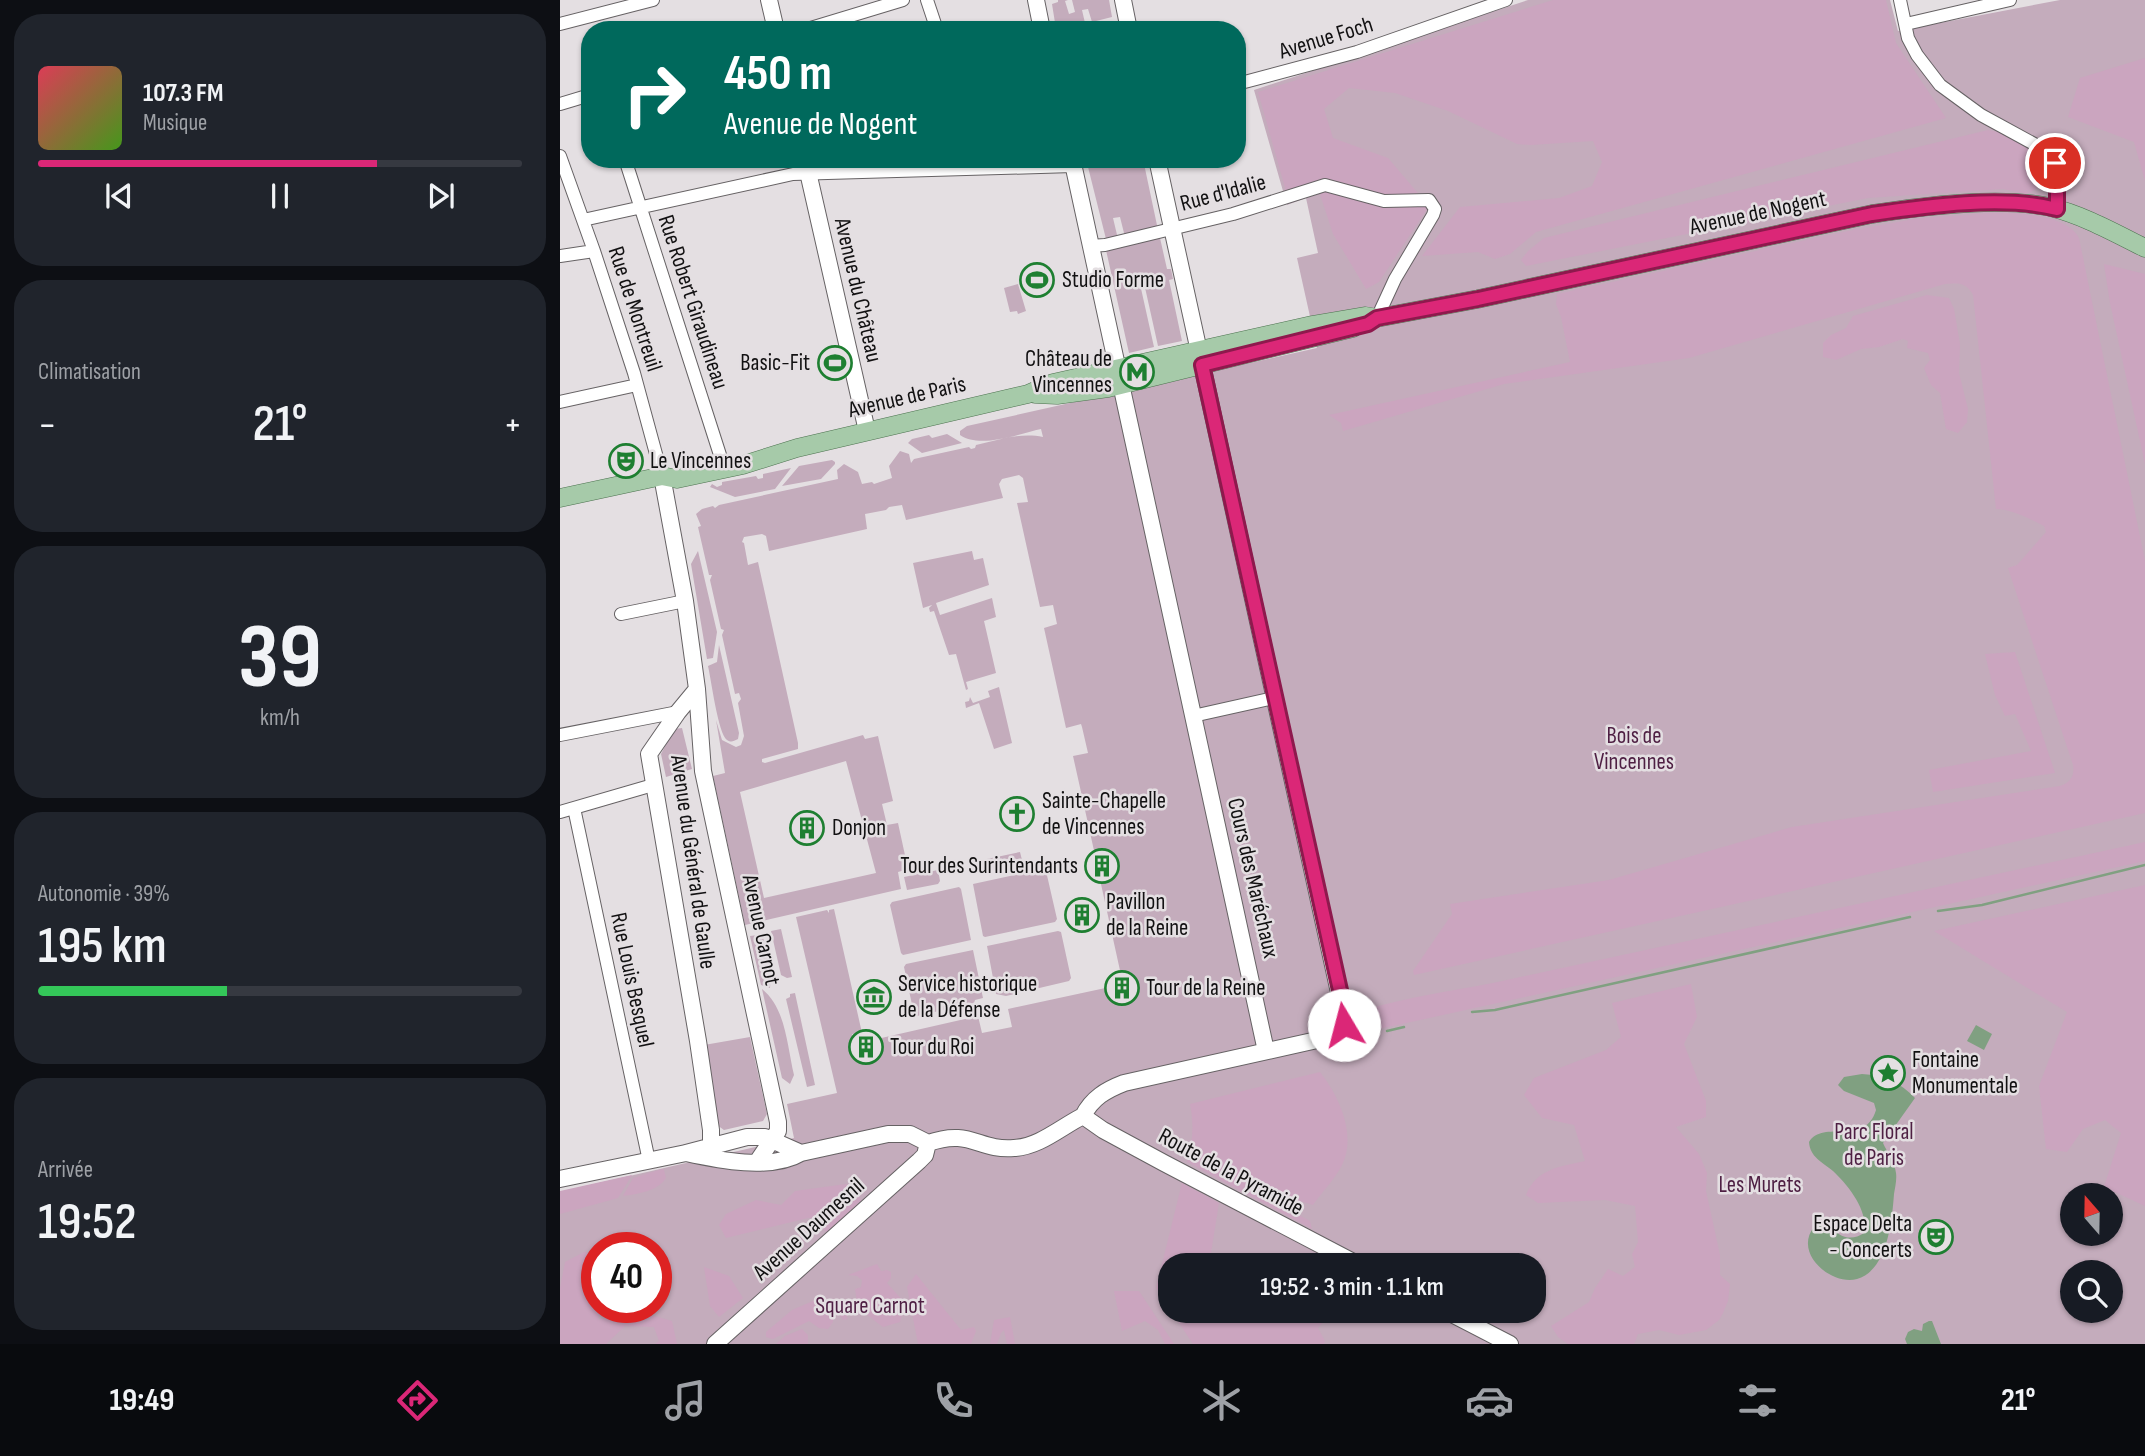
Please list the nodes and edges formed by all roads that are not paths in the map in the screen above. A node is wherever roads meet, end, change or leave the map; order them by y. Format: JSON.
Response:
{"nodes":[{"id":1,"x":653,"y":0,"type":"edge"},
{"id":2,"x":769,"y":0,"type":"edge"},
{"id":3,"x":903,"y":0,"type":"edge"},
{"id":4,"x":927,"y":0,"type":"edge"},
{"id":5,"x":1036,"y":0,"type":"edge"},
{"id":6,"x":1123,"y":0,"type":"edge"},
{"id":7,"x":1506,"y":0,"type":"edge"},
{"id":8,"x":1900,"y":0,"type":"edge"},
{"id":9,"x":2010,"y":0,"type":"edge"},
{"id":10,"x":774,"y":21,"type":"edge"},
{"id":11,"x":834,"y":21,"type":"edge"},
{"id":12,"x":934,"y":21,"type":"edge"},
{"id":13,"x":1040,"y":21,"type":"edge"},
{"id":14,"x":1127,"y":21,"type":"edge"},
{"id":15,"x":560,"y":23,"type":"edge"},
{"id":16,"x":1906,"y":24,"type":"junction"},
{"id":17,"x":1246,"y":82,"type":"edge"},
{"id":18,"x":581,"y":98,"type":"edge"},
{"id":19,"x":560,"y":104,"type":"edge"},
{"id":20,"x":560,"y":156,"type":"edge"},
{"id":21,"x":628,"y":168,"type":"edge"},
{"id":22,"x":799,"y":168,"type":"edge"},
{"id":23,"x":807,"y":168,"type":"edge"},
{"id":24,"x":1074,"y":168,"type":"edge"},
{"id":25,"x":1159,"y":168,"type":"edge"},
{"id":26,"x":640,"y":207,"type":"junction"},
{"id":27,"x":2057,"y":209,"type":"junction"},
{"id":28,"x":583,"y":220,"type":"junction"},
{"id":29,"x":1172,"y":229,"type":"junction"},
{"id":30,"x":1090,"y":246,"type":"junction"},
{"id":31,"x":2145,"y":248,"type":"edge"},
{"id":32,"x":594,"y":251,"type":"junction"},
{"id":33,"x":560,"y":256,"type":"edge"},
{"id":34,"x":1377,"y":318,"type":"junction"},
{"id":35,"x":1202,"y":363,"type":"junction"},
{"id":36,"x":1121,"y":381,"type":"junction"},
{"id":37,"x":637,"y":385,"type":"junction"},
{"id":38,"x":560,"y":402,"type":"edge"},
{"id":39,"x":867,"y":431,"type":"junction"},
{"id":40,"x":797,"y":448,"type":"junction"},
{"id":41,"x":721,"y":457,"type":"junction"},
{"id":42,"x":662,"y":476,"type":"junction"},
{"id":43,"x":560,"y":498,"type":"edge"},
{"id":44,"x":685,"y":601,"type":"junction"},
{"id":45,"x":621,"y":614,"type":"dead end"},
{"id":46,"x":697,"y":689,"type":"junction"},
{"id":47,"x":1274,"y":698,"type":"junction"},
{"id":48,"x":678,"y":712,"type":"junction"},
{"id":49,"x":1194,"y":716,"type":"junction"},
{"id":50,"x":701,"y":729,"type":"junction"},
{"id":51,"x":560,"y":736,"type":"edge"},
{"id":52,"x":653,"y":785,"type":"junction"},
{"id":53,"x":574,"y":808,"type":"junction"},
{"id":54,"x":560,"y":812,"type":"edge"},
{"id":55,"x":1266,"y":1051,"type":"junction"},
{"id":56,"x":1083,"y":1116,"type":"junction"},
{"id":57,"x":772,"y":1139,"type":"junction"},
{"id":58,"x":928,"y":1143,"type":"junction"},
{"id":59,"x":711,"y":1146,"type":"junction"},
{"id":60,"x":686,"y":1153,"type":"junction"},
{"id":61,"x":801,"y":1153,"type":"junction"},
{"id":62,"x":649,"y":1161,"type":"junction"},
{"id":63,"x":757,"y":1162,"type":"junction"},
{"id":64,"x":560,"y":1177,"type":"edge"},
{"id":65,"x":1336,"y":1253,"type":"edge"},
{"id":66,"x":1469,"y":1323,"type":"edge"},
{"id":67,"x":715,"y":1344,"type":"edge"},
{"id":68,"x":1510,"y":1344,"type":"edge"}],
"edges":[{"from":1,"to":15,"type":"street"},
{"from":2,"to":10,"type":"street"},
{"from":3,"to":11,"type":"street"},
{"from":4,"to":12,"type":"street"},
{"from":5,"to":13,"type":"street"},
{"from":6,"to":14,"type":"street"},
{"from":7,"to":17,"type":"street","name":"Avenue Foch"},
{"from":8,"to":16,"type":"street"},
{"from":9,"to":16,"type":"street"},
{"from":16,"to":27,"type":"street"},
{"from":18,"to":19,"type":"street"},
{"from":20,"to":28,"type":"street","name":"Rue de Montreuil"},
{"from":21,"to":26,"type":"street","name":"Rue Robert Giraudineau"},
{"from":22,"to":26,"type":"street"},
{"from":23,"to":39,"type":"street","name":"Avenue du Château"},
{"from":24,"to":30,"type":"street","name":"Cours des Maréchaux"},
{"from":25,"to":29,"type":"street"},
{"from":26,"to":28,"type":"street"},
{"from":26,"to":41,"type":"street","name":"Rue Robert Giraudineau"},
{"from":27,"to":31,"type":"main road","name":"Avenue de Nogent"},
{"from":27,"to":34,"type":"main road","name":"Avenue de Nogent"},
{"from":28,"to":32,"type":"street","name":"Rue de Montreuil"},
{"from":29,"to":30,"type":"street","name":"Rue d'Idalie"},
{"from":29,"to":34,"type":"street","name":"Rue d'Idalie"},
{"from":29,"to":35,"type":"street"},
{"from":30,"to":36,"type":"street","name":"Cours des Maréchaux"},
{"from":32,"to":33,"type":"street"},
{"from":32,"to":37,"type":"street","name":"Rue de Montreuil"},
{"from":34,"to":35,"type":"main road","name":"Avenue de Nogent"},
{"from":35,"to":36,"type":"main road","name":"Avenue de Paris"},
{"from":35,"to":47,"type":"street"},
{"from":36,"to":39,"type":"main road","name":"Avenue de Paris"},
{"from":36,"to":49,"type":"street","name":"Cours des Maréchaux"},
{"from":37,"to":38,"type":"street"},
{"from":37,"to":42,"type":"street","name":"Rue de Montreuil"},
{"from":39,"to":40,"type":"main road","name":"Avenue de Paris"},
{"from":40,"to":41,"type":"main road","name":"Avenue de Paris"},
{"from":40,"to":42,"type":"main road","name":"Avenue de Paris"},
{"from":41,"to":42,"type":"main road","name":"Avenue de Paris"},
{"from":42,"to":43,"type":"main road","name":"Avenue de Paris"},
{"from":42,"to":44,"type":"street"},
{"from":44,"to":45,"type":"street"},
{"from":44,"to":46,"type":"street"},
{"from":46,"to":48,"type":"street","name":"Avenue du Général de Gaulle"},
{"from":46,"to":50,"type":"street","name":"Avenue Carnot"},
{"from":47,"to":49,"type":"street"},
{"from":47,"to":55,"type":"street"},
{"from":48,"to":50,"type":"street"},
{"from":48,"to":51,"type":"street"},
{"from":48,"to":52,"type":"street","name":"Avenue du Général de Gaulle"},
{"from":49,"to":55,"type":"street","name":"Cours des Maréchaux"},
{"from":50,"to":57,"type":"street","name":"Avenue Carnot"},
{"from":52,"to":53,"type":"street"},
{"from":52,"to":59,"type":"street","name":"Avenue du Général de Gaulle"},
{"from":53,"to":54,"type":"street"},
{"from":53,"to":62,"type":"street","name":"Rue Louis Besquel"},
{"from":55,"to":56,"type":"street"},
{"from":56,"to":58,"type":"street"},
{"from":56,"to":65,"type":"street","name":"Route de la Pyramide"},
{"from":57,"to":59,"type":"street"},
{"from":57,"to":61,"type":"street"},
{"from":57,"to":63,"type":"street"},
{"from":58,"to":61,"type":"street"},
{"from":58,"to":67,"type":"street","name":"Avenue Daumesnil"},
{"from":59,"to":60,"type":"street"},
{"from":60,"to":62,"type":"street"},
{"from":60,"to":63,"type":"street"},
{"from":61,"to":63,"type":"street"},
{"from":62,"to":64,"type":"street"},
{"from":66,"to":68,"type":"street"}]}
